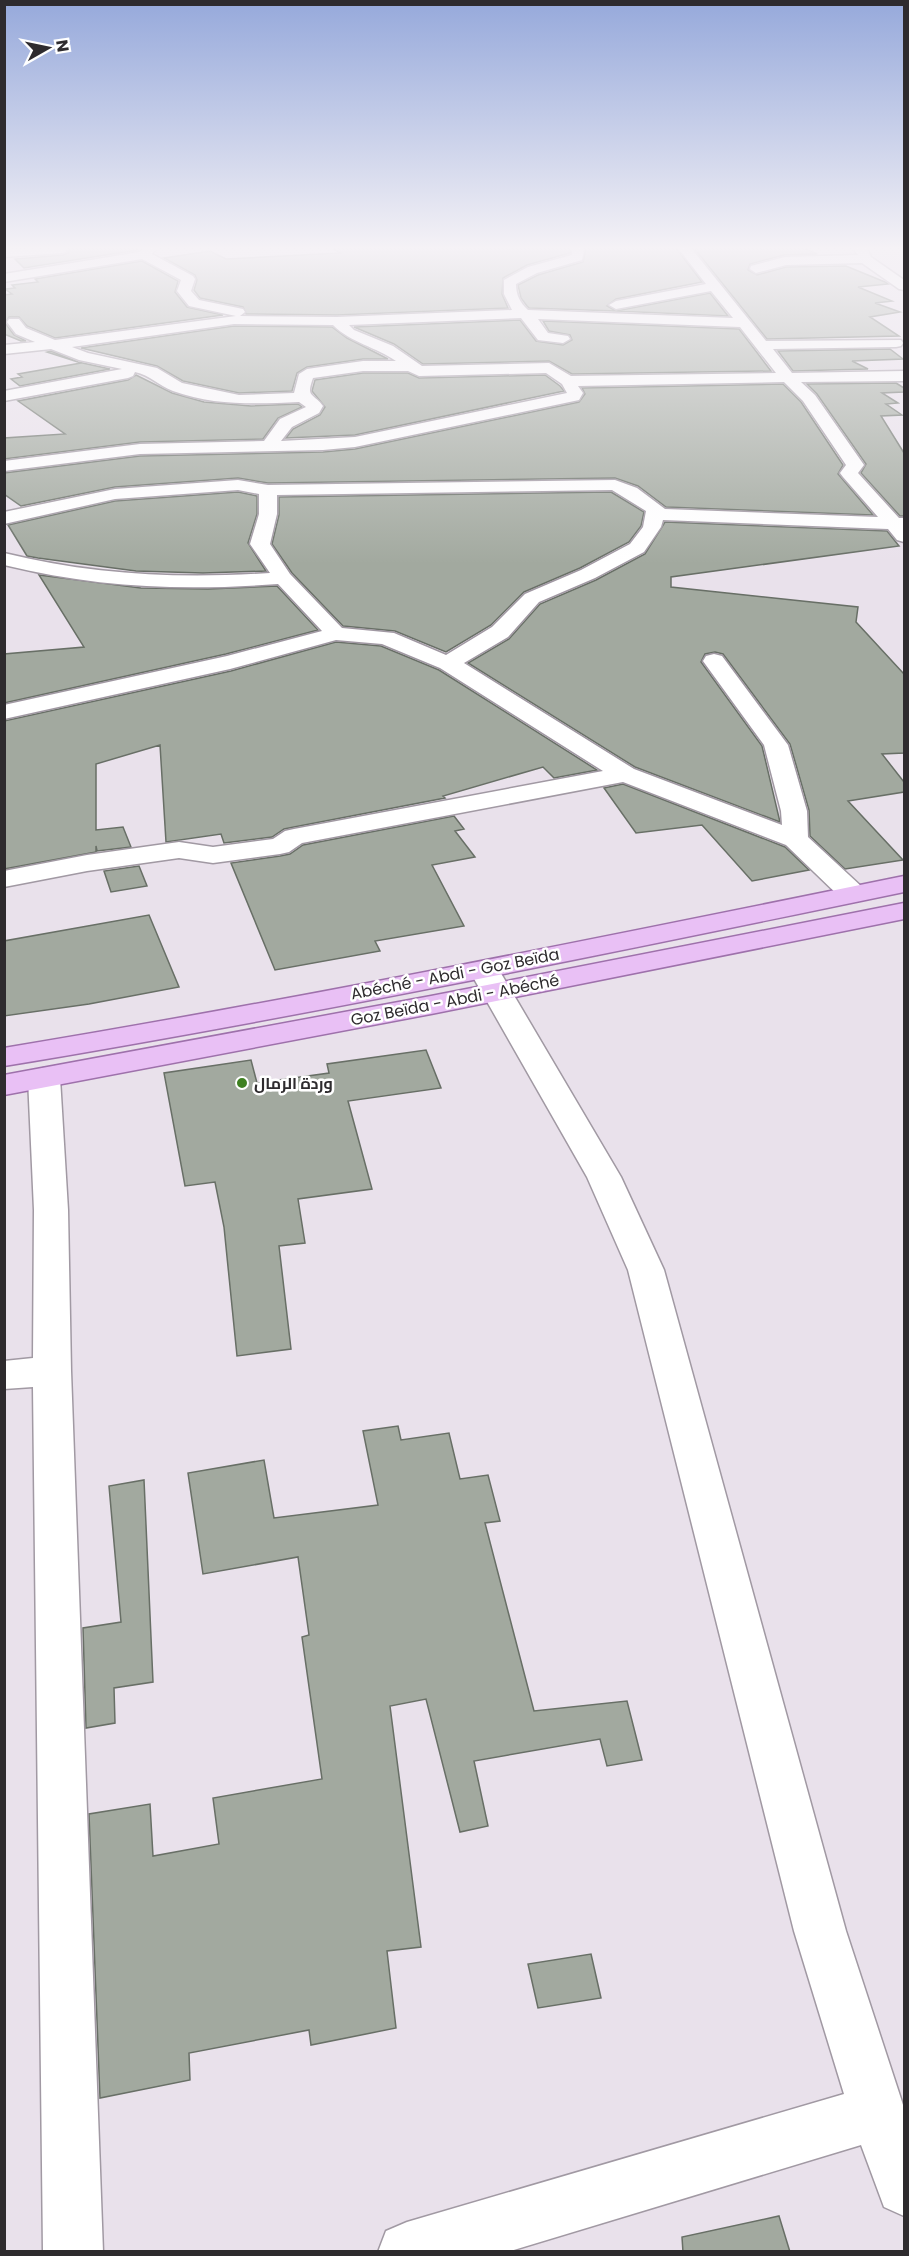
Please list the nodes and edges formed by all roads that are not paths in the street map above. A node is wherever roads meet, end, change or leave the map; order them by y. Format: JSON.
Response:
{"nodes":[{"id":1,"x":75,"y":353,"type":"edge"},
{"id":2,"x":394,"y":353,"type":"edge"},
{"id":3,"x":768,"y":353,"type":"edge"},
{"id":4,"x":161,"y":357,"type":"dead end"},
{"id":5,"x":411,"y":366,"type":"junction"},
{"id":6,"x":140,"y":368,"type":"junction"},
{"id":7,"x":904,"y":376,"type":"edge"},
{"id":8,"x":787,"y":378,"type":"junction"},
{"id":9,"x":568,"y":381,"type":"junction"},
{"id":10,"x":4,"y":396,"type":"edge"},
{"id":11,"x":303,"y":397,"type":"junction"},
{"id":12,"x":244,"y":446,"type":"junction"},
{"id":13,"x":269,"y":446,"type":"junction"},
{"id":14,"x":4,"y":466,"type":"edge"},
{"id":15,"x":238,"y":485,"type":"junction"},
{"id":16,"x":268,"y":490,"type":"junction"},
{"id":17,"x":656,"y":514,"type":"junction"},
{"id":18,"x":4,"y":518,"type":"edge"},
{"id":19,"x":901,"y":528,"type":"edge"},
{"id":20,"x":4,"y":559,"type":"edge"},
{"id":21,"x":283,"y":578,"type":"junction"},
{"id":22,"x":336,"y":634,"type":"junction"},
{"id":23,"x":714,"y":661,"type":"dead end"},
{"id":24,"x":448,"y":663,"type":"junction"},
{"id":25,"x":4,"y":712,"type":"edge"},
{"id":26,"x":626,"y":774,"type":"junction"},
{"id":27,"x":795,"y":839,"type":"junction"},
{"id":28,"x":4,"y":879,"type":"edge"},
{"id":29,"x":904,"y":884,"type":"edge"},
{"id":30,"x":852,"y":893,"type":"junction"},
{"id":31,"x":904,"y":911,"type":"edge"},
{"id":32,"x":491,"y":981,"type":"junction"},
{"id":33,"x":4,"y":1057,"type":"edge"},
{"id":34,"x":24,"y":1081,"type":"edge"},
{"id":35,"x":52,"y":1371,"type":"junction"},
{"id":36,"x":4,"y":1375,"type":"edge"},
{"id":37,"x":878,"y":2112,"type":"junction"},
{"id":38,"x":904,"y":2187,"type":"edge"},
{"id":39,"x":73,"y":2252,"type":"edge"},
{"id":40,"x":408,"y":2252,"type":"edge"}],
"edges":[{"from":1,"to":6,"type":"street"},
{"from":2,"to":5,"type":"street"},
{"from":3,"to":8,"type":"street"},
{"from":4,"to":6,"type":"street"},
{"from":5,"to":9,"type":"street"},
{"from":5,"to":11,"type":"street"},
{"from":6,"to":10,"type":"street"},
{"from":6,"to":11,"type":"street"},
{"from":7,"to":8,"type":"street"},
{"from":8,"to":9,"type":"street"},
{"from":8,"to":19,"type":"street"},
{"from":9,"to":13,"type":"street"},
{"from":11,"to":13,"type":"street"},
{"from":12,"to":13,"type":"street"},
{"from":12,"to":14,"type":"street"},
{"from":12,"to":15,"type":"street"},
{"from":15,"to":16,"type":"street"},
{"from":15,"to":18,"type":"street"},
{"from":16,"to":17,"type":"street"},
{"from":16,"to":21,"type":"street"},
{"from":17,"to":19,"type":"street"},
{"from":17,"to":24,"type":"street"},
{"from":20,"to":21,"type":"street"},
{"from":21,"to":22,"type":"street"},
{"from":22,"to":24,"type":"street"},
{"from":22,"to":25,"type":"street"},
{"from":23,"to":27,"type":"street"},
{"from":24,"to":26,"type":"street"},
{"from":26,"to":27,"type":"street"},
{"from":26,"to":28,"type":"street"},
{"from":27,"to":30,"type":"street"},
{"from":29,"to":30,"type":"main road","name":"Abéché - Abdi - Goz Beïda"},
{"from":30,"to":32,"type":"main road","name":"Abéché - Abdi - Goz Beïda"},
{"from":31,"to":32,"type":"main road","name":"Goz Beïda - Abdi - Abéché"},
{"from":32,"to":33,"type":"main road","name":"Abéché - Abdi - Goz Beïda"},
{"from":32,"to":34,"type":"main road","name":"Goz Beïda - Abdi - Abéché"},
{"from":32,"to":37,"type":"street"},
{"from":34,"to":35,"type":"street"},
{"from":35,"to":36,"type":"street"},
{"from":35,"to":39,"type":"street"},
{"from":37,"to":38,"type":"street"},
{"from":37,"to":40,"type":"street"}]}
